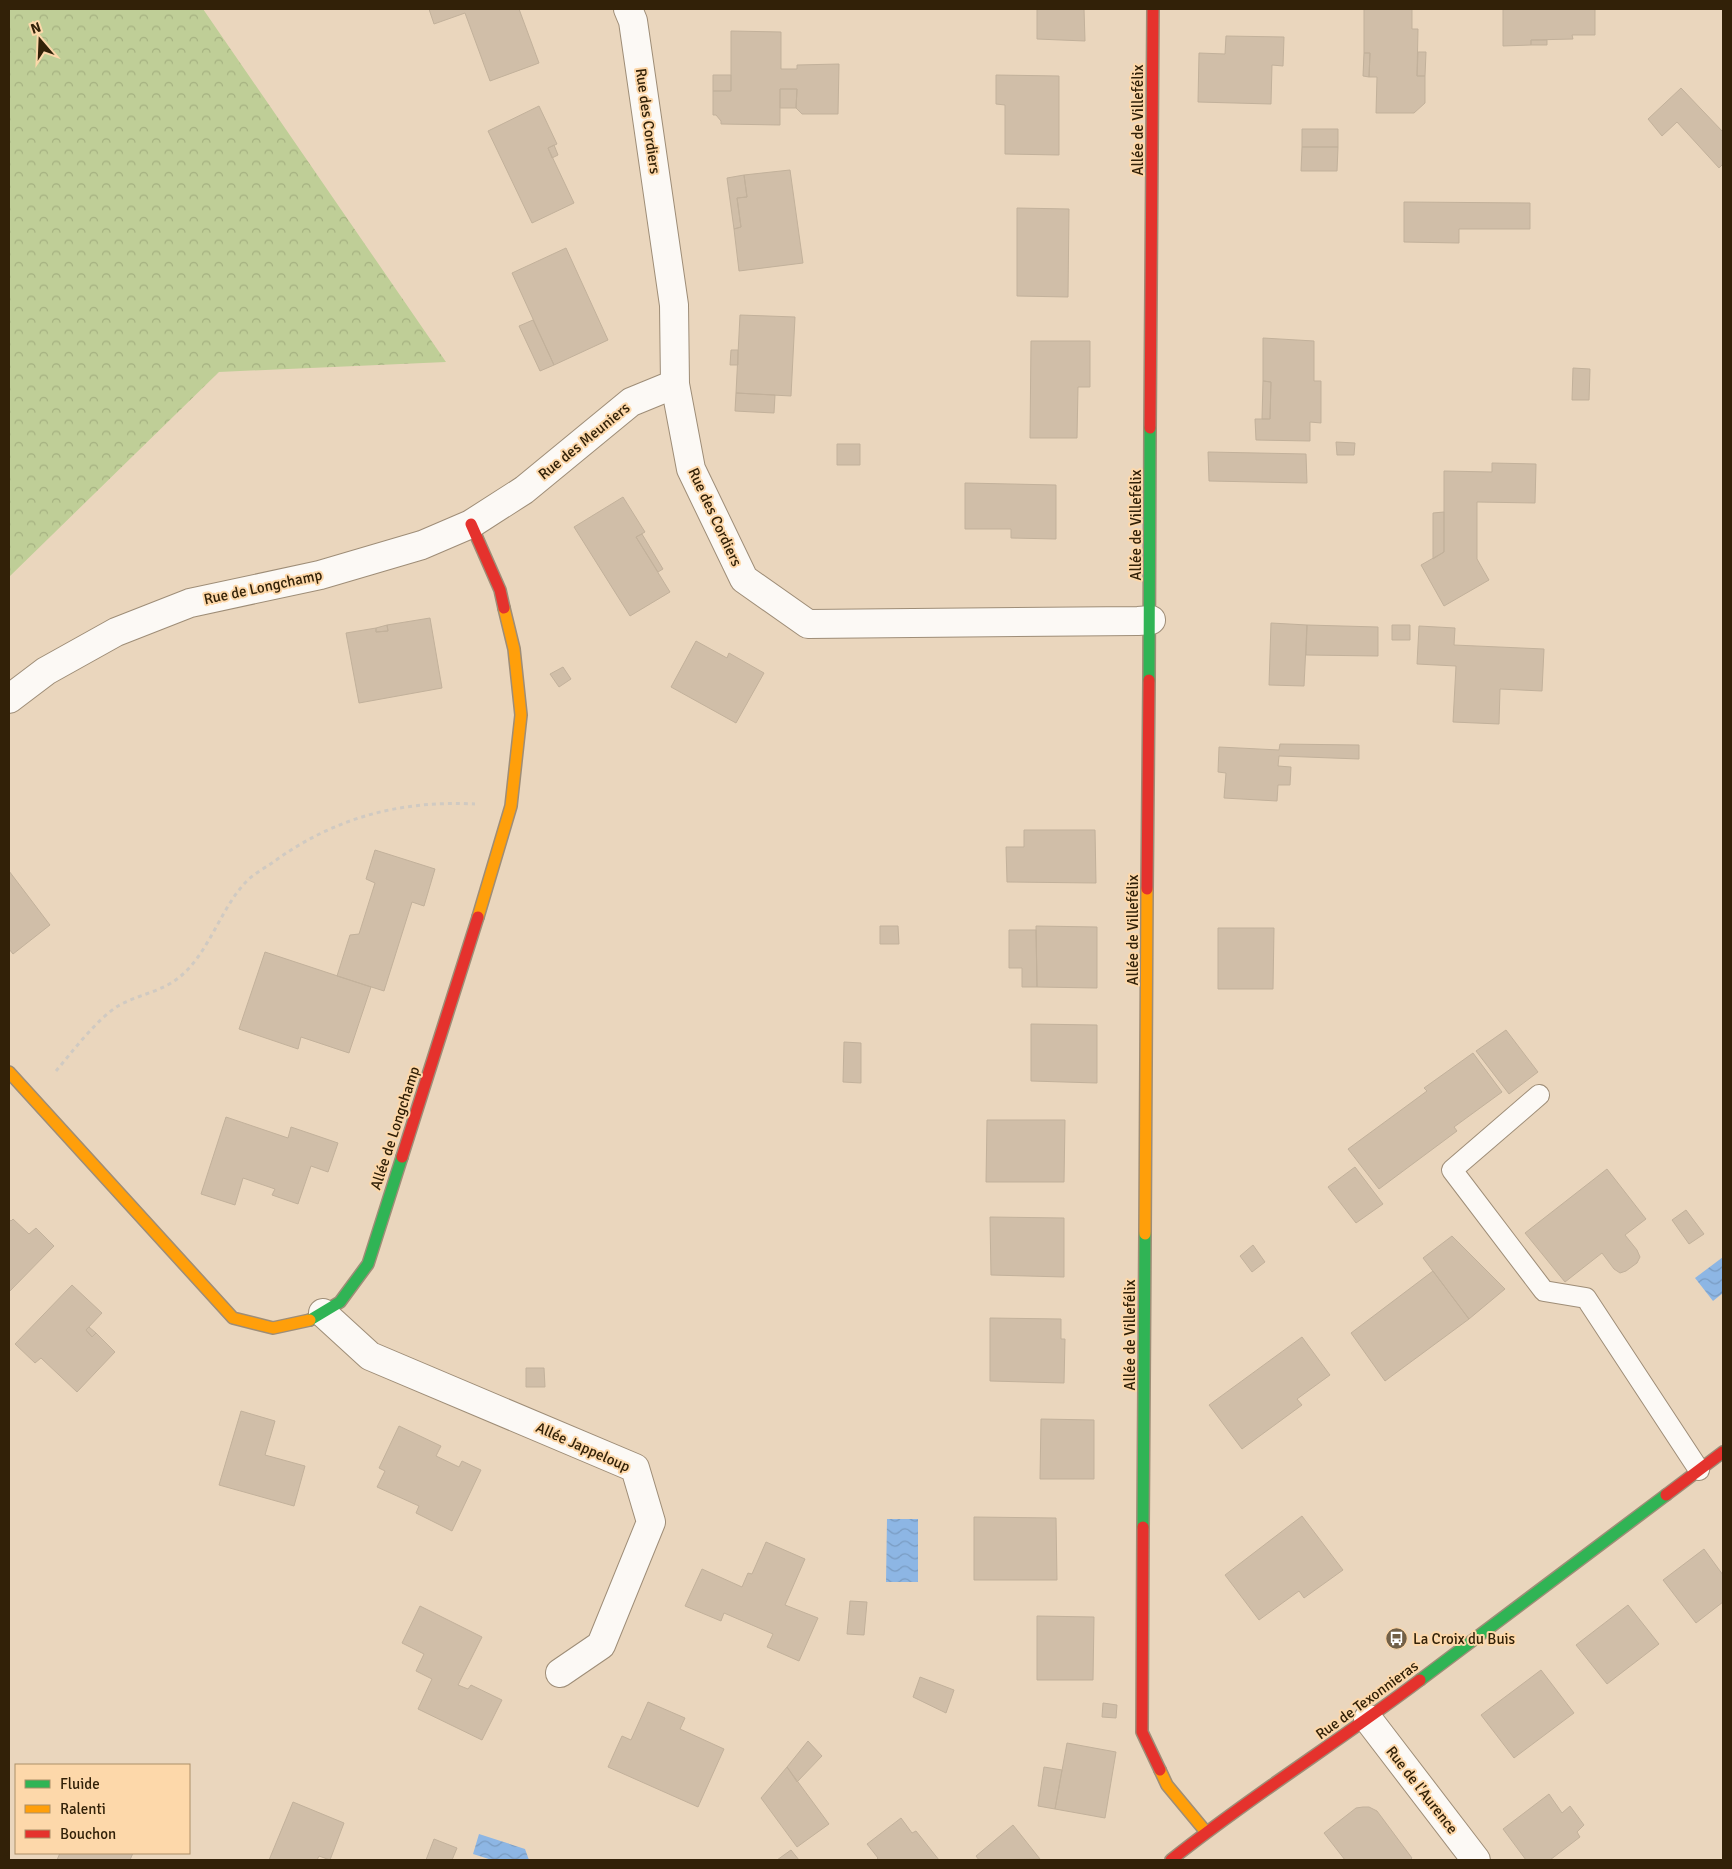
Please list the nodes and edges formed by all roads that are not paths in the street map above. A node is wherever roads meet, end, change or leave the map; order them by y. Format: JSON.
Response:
{"nodes":[{"id":1,"x":628,"y":9,"type":"edge"},
{"id":2,"x":1153,"y":9,"type":"edge"},
{"id":3,"x":675,"y":384,"type":"junction"},
{"id":4,"x":524,"y":490,"type":"joint"},
{"id":5,"x":471,"y":524,"type":"junction"},
{"id":6,"x":1150,"y":620,"type":"junction"},
{"id":7,"x":9,"y":699,"type":"edge"},
{"id":8,"x":9,"y":1072,"type":"edge"},
{"id":9,"x":1539,"y":1095,"type":"dead end"},
{"id":10,"x":323,"y":1313,"type":"junction"},
{"id":11,"x":1723,"y":1452,"type":"edge"},
{"id":12,"x":1699,"y":1470,"type":"junction"},
{"id":13,"x":560,"y":1673,"type":"dead end"},
{"id":14,"x":1368,"y":1720,"type":"junction"},
{"id":15,"x":1206,"y":1832,"type":"junction"},
{"id":16,"x":1171,"y":1860,"type":"edge"},
{"id":17,"x":1476,"y":1860,"type":"edge"}],
"edges":[{"from":1,"to":3,"type":"street","name":"Rue des Cordiers"},
{"from":2,"to":6,"type":"street","name":"Allée de Villefélix"},
{"from":3,"to":4,"type":"street","name":"Rue des Meuniers"},
{"from":3,"to":6,"type":"street","name":"Rue des Cordiers"},
{"from":4,"to":5,"type":"street","name":"Rue de Longchamp"},
{"from":5,"to":7,"type":"street","name":"Rue de Longchamp"},
{"from":5,"to":10,"type":"street","name":"Allée de Longchamp"},
{"from":6,"to":15,"type":"street","name":"Allée de Villefélix"},
{"from":8,"to":10,"type":"street","name":"Allée de Longchamp"},
{"from":9,"to":12,"type":"lane"},
{"from":10,"to":13,"type":"street","name":"Allée Jappeloup"},
{"from":11,"to":12,"type":"street","name":"Rue de Texonnieras"},
{"from":12,"to":14,"type":"street","name":"Rue de Texonnieras"},
{"from":14,"to":15,"type":"street","name":"Rue de Texonnieras"},
{"from":14,"to":17,"type":"street","name":"Rue de l'Aurence"},
{"from":15,"to":16,"type":"street","name":"Rue de Texonnieras"}]}
